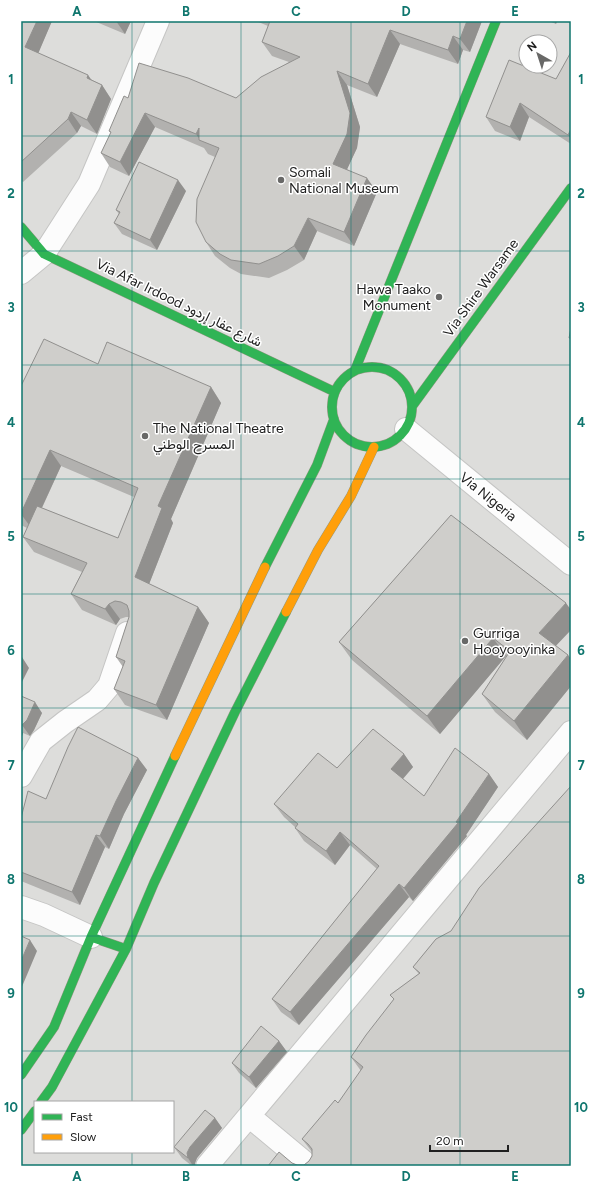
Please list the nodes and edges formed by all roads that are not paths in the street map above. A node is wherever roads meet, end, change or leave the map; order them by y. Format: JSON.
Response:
{"nodes":[{"id":1,"x":158,"y":21,"type":"edge"},
{"id":2,"x":496,"y":21,"type":"edge"},
{"id":3,"x":571,"y":188,"type":"edge"},
{"id":4,"x":21,"y":227,"type":"edge"},
{"id":5,"x":44,"y":254,"type":"junction"},
{"id":6,"x":21,"y":273,"type":"edge"},
{"id":7,"x":355,"y":370,"type":"junction"},
{"id":8,"x":335,"y":392,"type":"junction"},
{"id":9,"x":413,"y":405,"type":"junction"},
{"id":10,"x":334,"y":419,"type":"junction"},
{"id":11,"x":406,"y":429,"type":"junction"},
{"id":12,"x":374,"y":447,"type":"junction"},
{"id":13,"x":571,"y":564,"type":"edge"},
{"id":14,"x":128,"y":629,"type":"edge"},
{"id":15,"x":571,"y":732,"type":"edge"},
{"id":16,"x":21,"y":776,"type":"edge"},
{"id":17,"x":21,"y":907,"type":"edge"},
{"id":18,"x":91,"y":938,"type":"junction"},
{"id":19,"x":126,"y":949,"type":"junction"},
{"id":20,"x":21,"y":1075,"type":"edge"},
{"id":21,"x":42,"y":1101,"type":"edge"},
{"id":22,"x":34,"y":1112,"type":"edge"},
{"id":23,"x":249,"y":1116,"type":"junction"},
{"id":24,"x":21,"y":1130,"type":"edge"},
{"id":25,"x":207,"y":1166,"type":"edge"},
{"id":26,"x":309,"y":1166,"type":"edge"}],
"edges":[{"from":1,"to":5,"type":"street"},
{"from":2,"to":7,"type":"main road"},
{"from":3,"to":9,"type":"main road","name":"Via Shire Warsame"},
{"from":4,"to":5,"type":"main road","name":"Via Afar Irdood شارع عفار إردود"},
{"from":5,"to":6,"type":"street"},
{"from":5,"to":8,"type":"main road","name":"Via Afar Irdood شارع عفار إردود"},
{"from":7,"to":8,"type":"main road"},
{"from":7,"to":9,"type":"main road"},
{"from":8,"to":10,"type":"main road"},
{"from":9,"to":11,"type":"main road"},
{"from":10,"to":12,"type":"main road"},
{"from":10,"to":18,"type":"main road"},
{"from":11,"to":12,"type":"main road"},
{"from":11,"to":13,"type":"street","name":"Via Nigeria"},
{"from":12,"to":19,"type":"main road"},
{"from":14,"to":16,"type":"street"},
{"from":15,"to":23,"type":"street"},
{"from":17,"to":18,"type":"street"},
{"from":18,"to":19,"type":"main road"},
{"from":18,"to":20,"type":"main road"},
{"from":19,"to":21,"type":"main road"},
{"from":22,"to":24,"type":"main road"},
{"from":23,"to":25,"type":"street"},
{"from":23,"to":26,"type":"street"}]}
